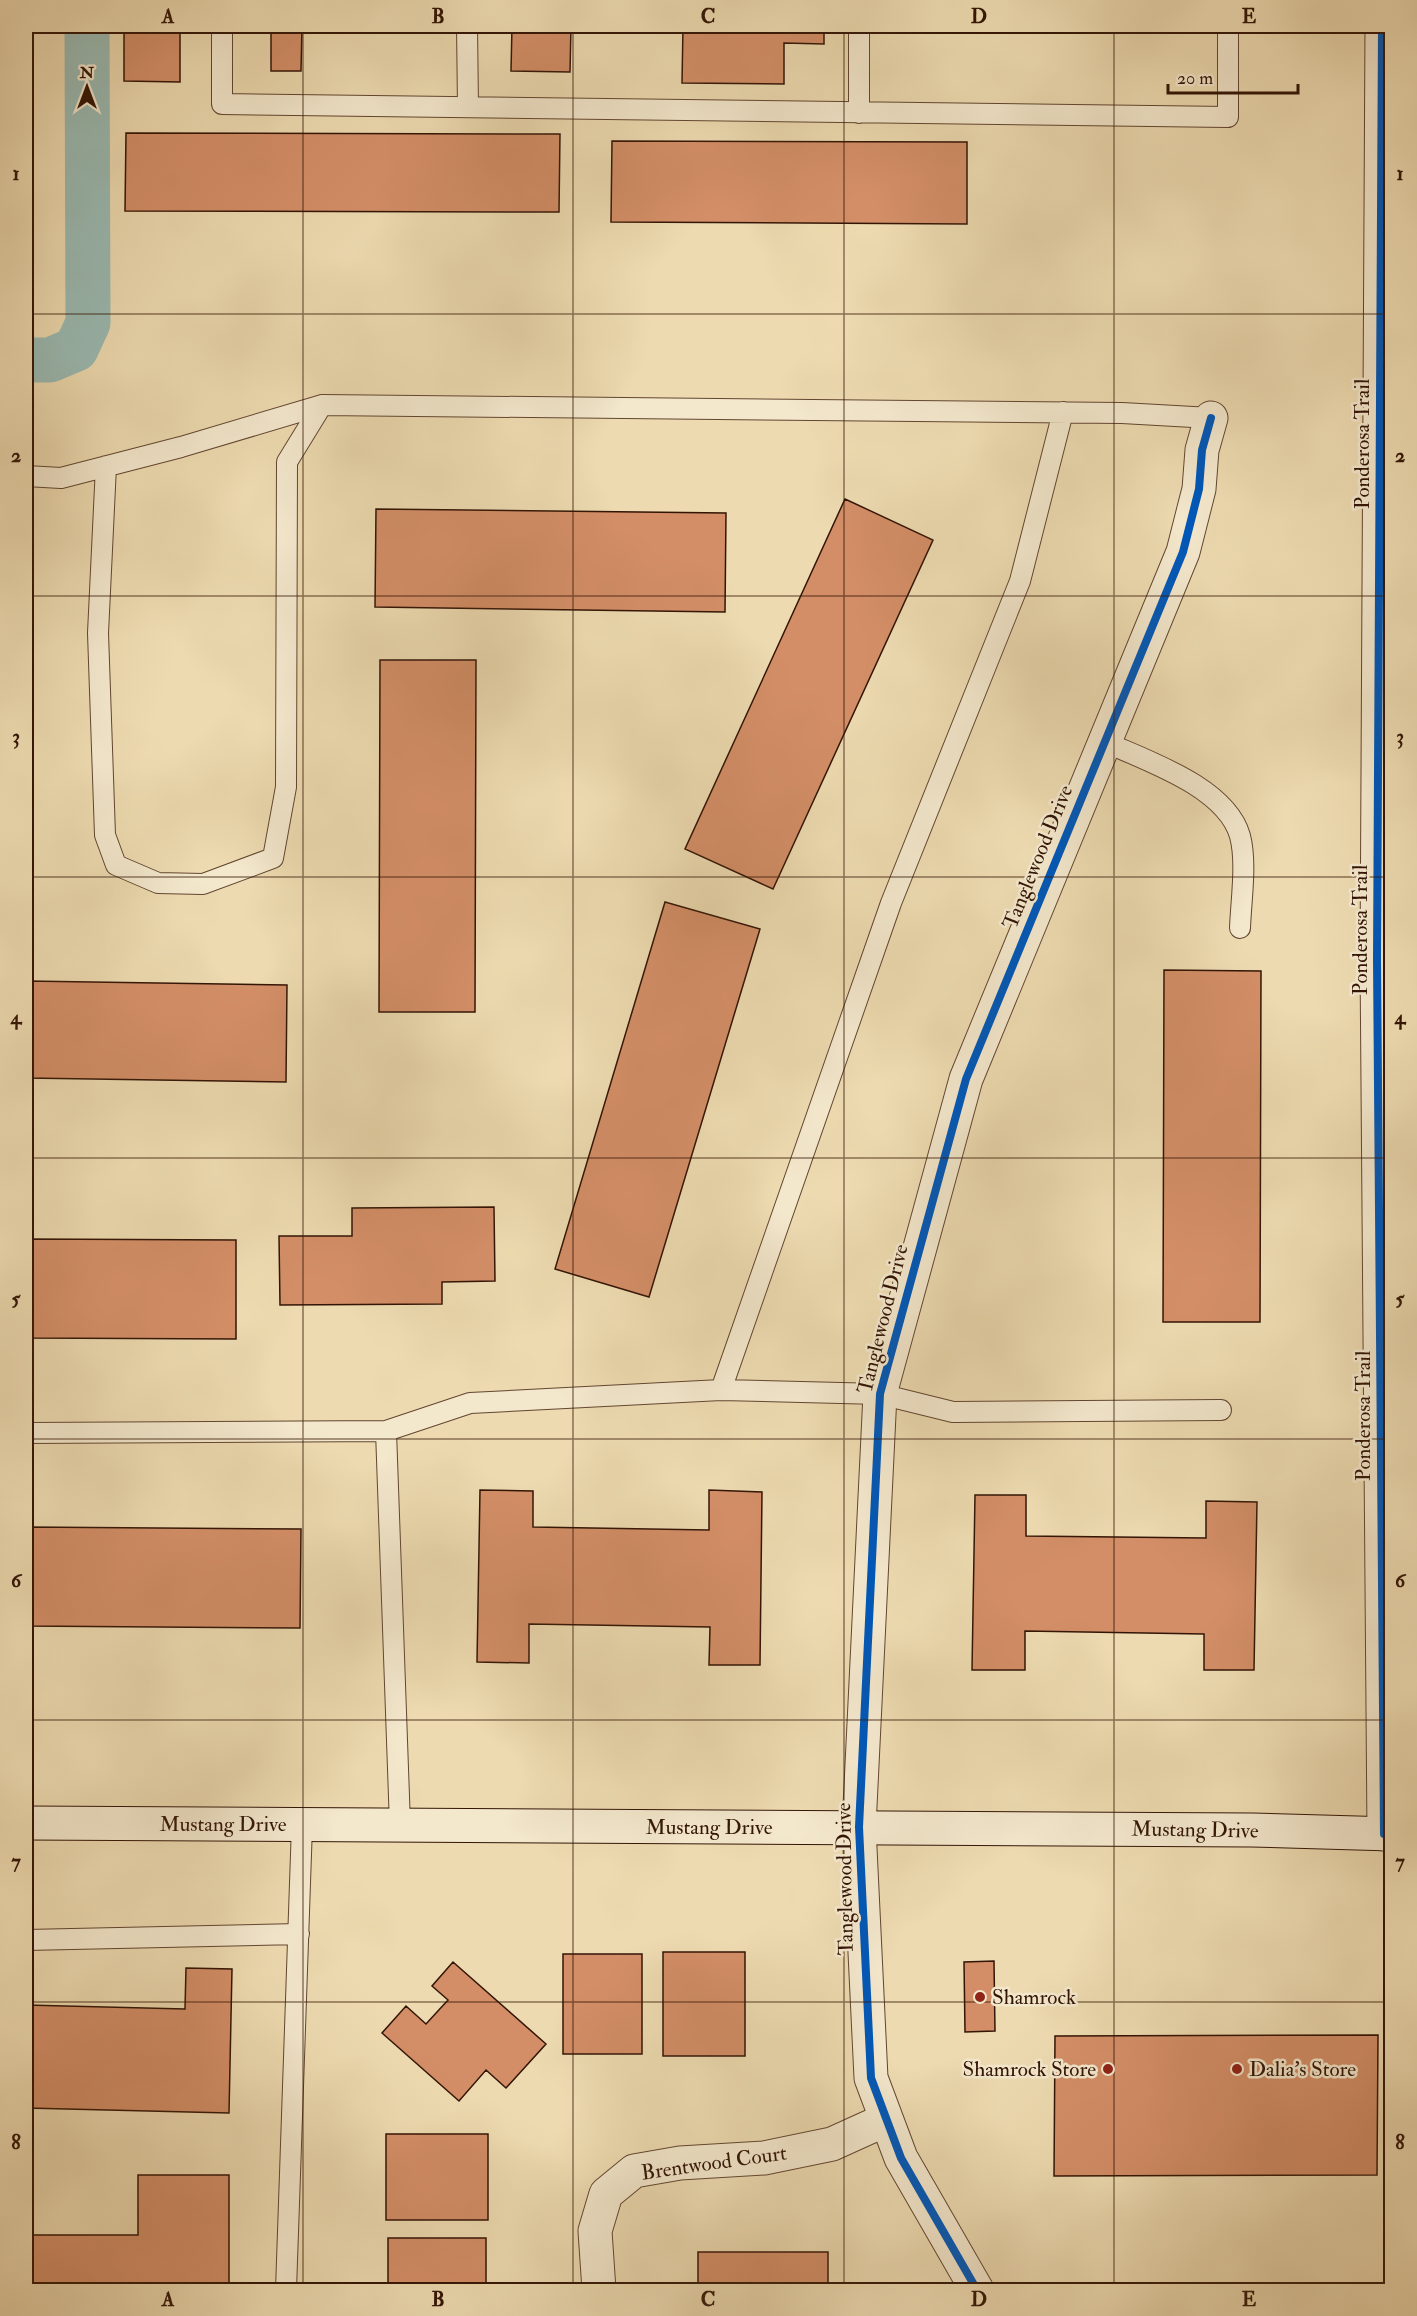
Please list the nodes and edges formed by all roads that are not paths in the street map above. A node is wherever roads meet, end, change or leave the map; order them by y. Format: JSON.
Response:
{"nodes":[{"id":1,"x":222,"y":26,"type":"edge"},
{"id":2,"x":468,"y":26,"type":"edge"},
{"id":3,"x":859,"y":26,"type":"edge"},
{"id":4,"x":1228,"y":26,"type":"edge"},
{"id":5,"x":1382,"y":26,"type":"edge"},
{"id":6,"x":468,"y":107,"type":"junction"},
{"id":7,"x":859,"y":113,"type":"junction"},
{"id":8,"x":322,"y":405,"type":"junction"},
{"id":9,"x":1063,"y":412,"type":"junction"},
{"id":10,"x":1210,"y":418,"type":"joint"},
{"id":11,"x":106,"y":466,"type":"junction"},
{"id":12,"x":26,"y":476,"type":"edge"},
{"id":13,"x":1105,"y":742,"type":"junction"},
{"id":14,"x":1240,"y":928,"type":"dead end"},
{"id":15,"x":721,"y":1390,"type":"junction"},
{"id":16,"x":880,"y":1394,"type":"junction"},
{"id":17,"x":1221,"y":1410,"type":"dead end"},
{"id":18,"x":386,"y":1431,"type":"junction"},
{"id":19,"x":26,"y":1433,"type":"edge"},
{"id":20,"x":26,"y":1823,"type":"edge"},
{"id":21,"x":302,"y":1825,"type":"junction"},
{"id":22,"x":400,"y":1825,"type":"junction"},
{"id":23,"x":859,"y":1827,"type":"junction"},
{"id":24,"x":1388,"y":1834,"type":"edge"},
{"id":25,"x":299,"y":1934,"type":"junction"},
{"id":26,"x":26,"y":1940,"type":"edge"},
{"id":27,"x":885,"y":2120,"type":"junction"},
{"id":28,"x":286,"y":2290,"type":"edge"},
{"id":29,"x":599,"y":2290,"type":"edge"},
{"id":30,"x":977,"y":2290,"type":"edge"}],
"edges":[{"from":1,"to":6,"type":"lane"},
{"from":2,"to":6,"type":"lane"},
{"from":3,"to":7,"type":"lane"},
{"from":4,"to":7,"type":"lane"},
{"from":5,"to":24,"type":"street","name":"Ponderosa Trail"},
{"from":6,"to":7,"type":"lane"},
{"from":8,"to":9,"type":"lane"},
{"from":8,"to":11,"type":"lane"},
{"from":8,"to":11,"type":"lane"},
{"from":9,"to":10,"type":"lane"},
{"from":9,"to":15,"type":"lane"},
{"from":10,"to":13,"type":"street","name":"Tanglewood Drive"},
{"from":11,"to":12,"type":"lane"},
{"from":13,"to":14,"type":"lane"},
{"from":13,"to":16,"type":"street","name":"Tanglewood Drive"},
{"from":15,"to":16,"type":"lane"},
{"from":15,"to":18,"type":"lane"},
{"from":16,"to":17,"type":"lane"},
{"from":16,"to":23,"type":"street","name":"Tanglewood Drive"},
{"from":18,"to":19,"type":"lane"},
{"from":18,"to":22,"type":"lane"},
{"from":20,"to":21,"type":"street","name":"Mustang Drive"},
{"from":21,"to":22,"type":"street","name":"Mustang Drive"},
{"from":21,"to":25,"type":"lane"},
{"from":22,"to":23,"type":"street","name":"Mustang Drive"},
{"from":23,"to":24,"type":"street","name":"Mustang Drive"},
{"from":23,"to":27,"type":"street","name":"Tanglewood Drive"},
{"from":25,"to":26,"type":"lane"},
{"from":25,"to":28,"type":"lane"},
{"from":27,"to":29,"type":"street","name":"Brentwood Court"},
{"from":27,"to":30,"type":"street","name":"Tanglewood Drive"}]}
